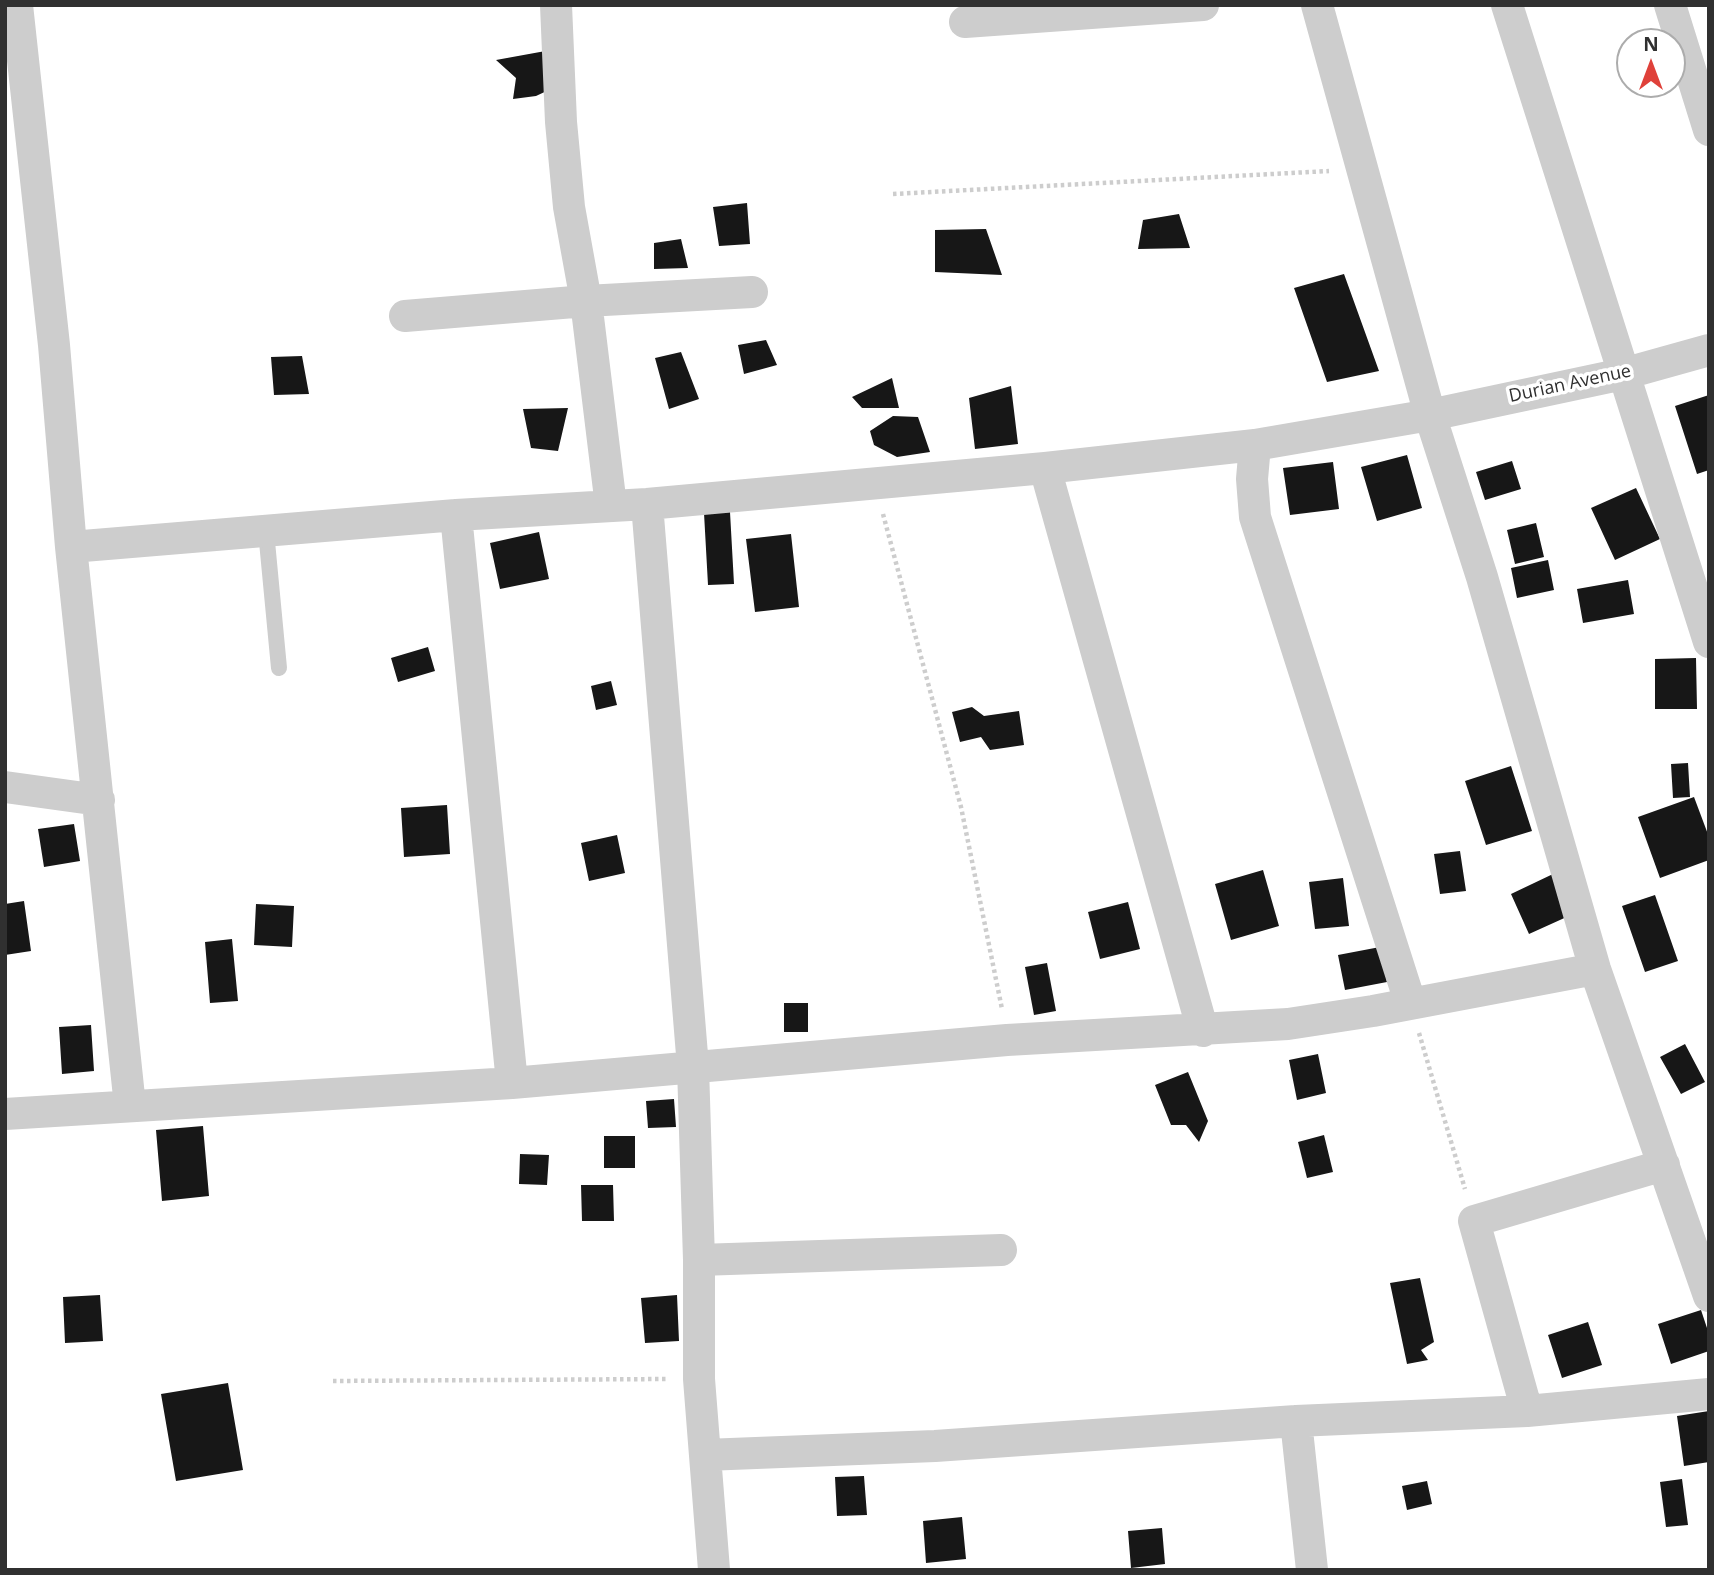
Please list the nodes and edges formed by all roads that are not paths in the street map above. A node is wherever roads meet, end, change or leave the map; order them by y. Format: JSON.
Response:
{"nodes":[{"id":1,"x":17,"y":5,"type":"edge"},
{"id":2,"x":556,"y":5,"type":"edge"},
{"id":3,"x":1203,"y":5,"type":"edge"},
{"id":4,"x":1317,"y":5,"type":"edge"},
{"id":5,"x":1507,"y":5,"type":"edge"},
{"id":6,"x":1670,"y":5,"type":"edge"},
{"id":7,"x":965,"y":22,"type":"dead end"},
{"id":8,"x":1709,"y":130,"type":"edge"},
{"id":9,"x":752,"y":292,"type":"dead end"},
{"id":10,"x":586,"y":301,"type":"junction"},
{"id":11,"x":405,"y":316,"type":"dead end"},
{"id":12,"x":1709,"y":350,"type":"edge"},
{"id":13,"x":1623,"y":373,"type":"junction"},
{"id":14,"x":1430,"y":415,"type":"junction"},
{"id":15,"x":1255,"y":445,"type":"junction"},
{"id":16,"x":1045,"y":468,"type":"junction"},
{"id":17,"x":647,"y":504,"type":"junction"},
{"id":18,"x":611,"y":506,"type":"junction"},
{"id":19,"x":456,"y":515,"type":"junction"},
{"id":20,"x":266,"y":531,"type":"junction"},
{"id":21,"x":71,"y":547,"type":"junction"},
{"id":22,"x":1709,"y":642,"type":"edge"},
{"id":23,"x":279,"y":668,"type":"dead end"},
{"id":24,"x":5,"y":787,"type":"edge"},
{"id":25,"x":99,"y":800,"type":"junction"},
{"id":26,"x":1595,"y":970,"type":"junction"},
{"id":27,"x":1410,"y":1002,"type":"junction"},
{"id":28,"x":1203,"y":1031,"type":"junction"},
{"id":29,"x":693,"y":1067,"type":"junction"},
{"id":30,"x":512,"y":1083,"type":"junction"},
{"id":31,"x":130,"y":1106,"type":"junction"},
{"id":32,"x":5,"y":1114,"type":"edge"},
{"id":33,"x":1664,"y":1165,"type":"junction"},
{"id":34,"x":1000,"y":1251,"type":"dead end"},
{"id":35,"x":698,"y":1260,"type":"junction"},
{"id":36,"x":1709,"y":1296,"type":"edge"},
{"id":37,"x":1709,"y":1394,"type":"edge"},
{"id":38,"x":1527,"y":1411,"type":"junction"},
{"id":39,"x":1296,"y":1422,"type":"junction"},
{"id":40,"x":705,"y":1455,"type":"junction"},
{"id":41,"x":714,"y":1570,"type":"edge"},
{"id":42,"x":1312,"y":1570,"type":"edge"}],
"edges":[{"from":1,"to":21,"type":"street"},
{"from":2,"to":10,"type":"street"},
{"from":3,"to":7,"type":"street"},
{"from":4,"to":14,"type":"street"},
{"from":5,"to":13,"type":"street"},
{"from":6,"to":8,"type":"street"},
{"from":9,"to":10,"type":"street"},
{"from":10,"to":11,"type":"street"},
{"from":10,"to":18,"type":"street"},
{"from":12,"to":13,"type":"street","name":"Durian Avenue"},
{"from":13,"to":14,"type":"street","name":"Durian Avenue"},
{"from":13,"to":22,"type":"street"},
{"from":14,"to":15,"type":"street","name":"Durian Avenue"},
{"from":14,"to":26,"type":"street"},
{"from":15,"to":16,"type":"street","name":"Durian Avenue"},
{"from":15,"to":27,"type":"street"},
{"from":16,"to":17,"type":"street","name":"Durian Avenue"},
{"from":16,"to":28,"type":"street"},
{"from":17,"to":18,"type":"street","name":"Durian Avenue"},
{"from":17,"to":29,"type":"street"},
{"from":18,"to":19,"type":"street","name":"Durian Avenue"},
{"from":19,"to":20,"type":"street","name":"Durian Avenue"},
{"from":19,"to":30,"type":"street"},
{"from":20,"to":21,"type":"street","name":"Durian Avenue"},
{"from":20,"to":23,"type":"lane"},
{"from":21,"to":25,"type":"street"},
{"from":24,"to":25,"type":"street"},
{"from":25,"to":31,"type":"street"},
{"from":26,"to":27,"type":"street"},
{"from":26,"to":33,"type":"street"},
{"from":27,"to":28,"type":"street"},
{"from":28,"to":29,"type":"street"},
{"from":29,"to":30,"type":"street"},
{"from":29,"to":35,"type":"street"},
{"from":30,"to":31,"type":"street"},
{"from":31,"to":32,"type":"street"},
{"from":33,"to":36,"type":"street"},
{"from":33,"to":38,"type":"street"},
{"from":34,"to":35,"type":"street"},
{"from":35,"to":40,"type":"street"},
{"from":37,"to":38,"type":"street"},
{"from":38,"to":39,"type":"street"},
{"from":39,"to":40,"type":"street"},
{"from":39,"to":42,"type":"street"},
{"from":40,"to":41,"type":"street"}]}
